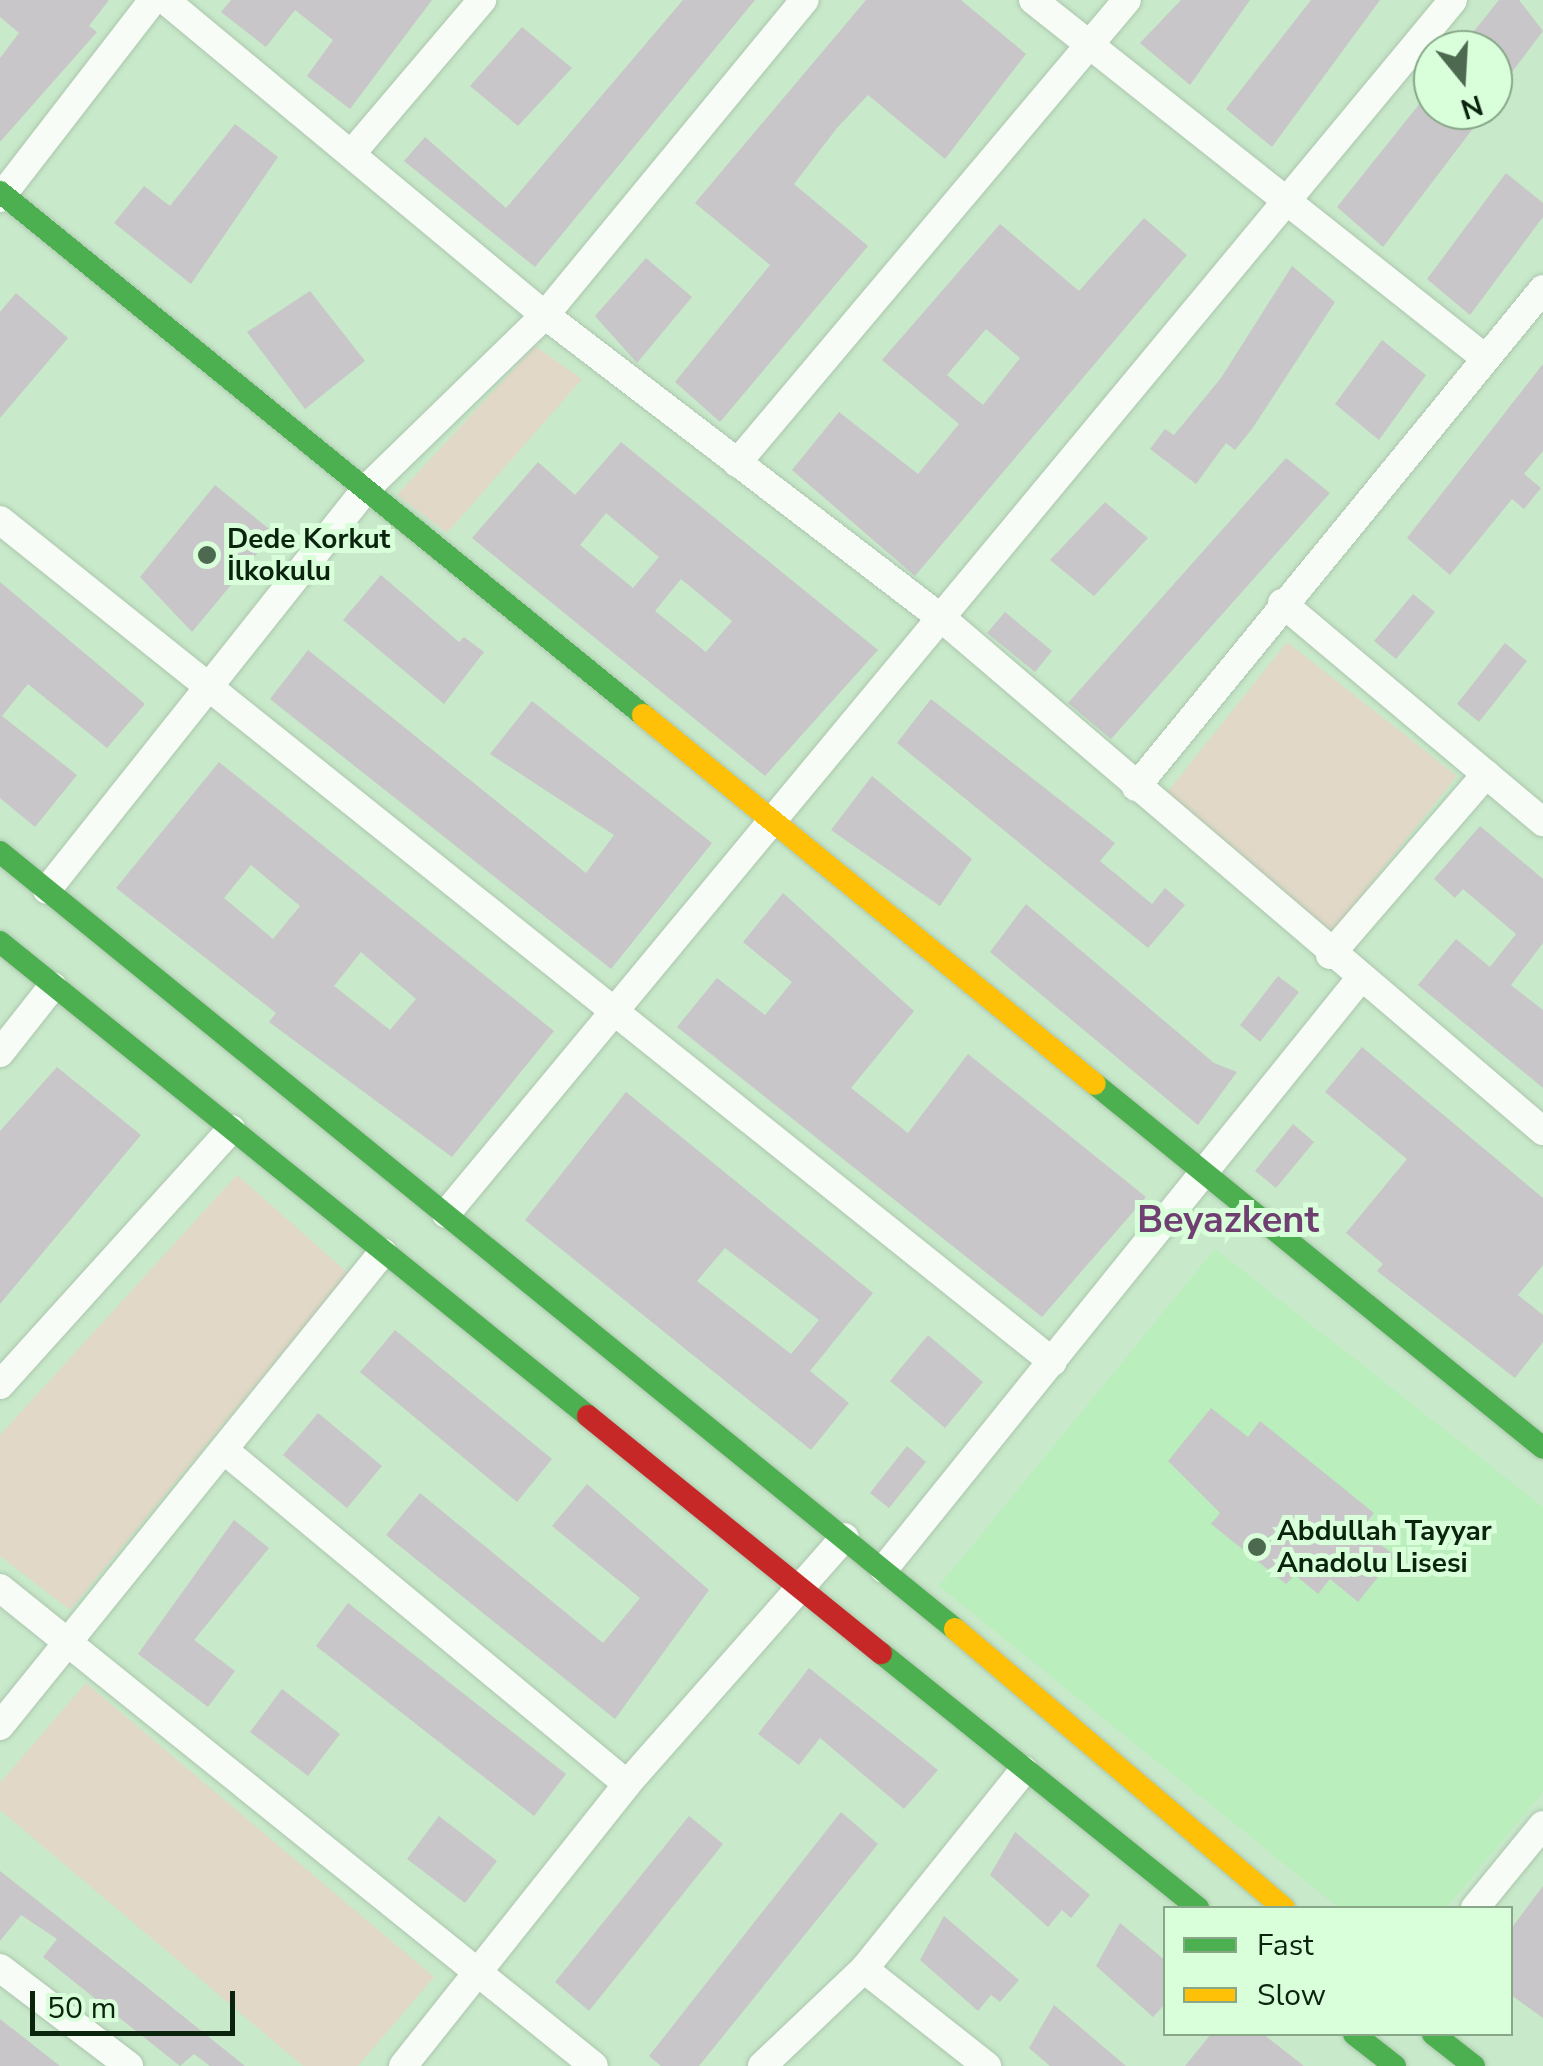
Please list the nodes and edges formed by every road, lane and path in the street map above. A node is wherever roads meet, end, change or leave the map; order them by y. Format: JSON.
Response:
{"nodes":[{"id":1,"x":153,"y":0,"type":"edge"},
{"id":2,"x":165,"y":0,"type":"edge"},
{"id":3,"x":482,"y":0,"type":"edge"},
{"id":4,"x":805,"y":0,"type":"edge"},
{"id":5,"x":1033,"y":0,"type":"edge"},
{"id":6,"x":1127,"y":0,"type":"edge"},
{"id":7,"x":1453,"y":0,"type":"edge"},
{"id":8,"x":1089,"y":45,"type":"junction"},
{"id":9,"x":352,"y":153,"type":"junction"},
{"id":10,"x":1,"y":195,"type":"edge"},
{"id":11,"x":1288,"y":202,"type":"junction"},
{"id":12,"x":1543,"y":289,"type":"edge"},
{"id":13,"x":545,"y":315,"type":"junction"},
{"id":14,"x":1485,"y":358,"type":"junction"},
{"id":15,"x":737,"y":462,"type":"junction"},
{"id":16,"x":366,"y":490,"type":"junction"},
{"id":17,"x":0,"y":520,"type":"edge"},
{"id":18,"x":1282,"y":603,"type":"junction"},
{"id":19,"x":944,"y":621,"type":"junction"},
{"id":20,"x":206,"y":682,"type":"junction"},
{"id":21,"x":1486,"y":774,"type":"junction"},
{"id":22,"x":1136,"y":787,"type":"junction"},
{"id":23,"x":775,"y":822,"type":"junction"},
{"id":24,"x":1543,"y":822,"type":"edge"},
{"id":25,"x":0,"y":852,"type":"edge"},
{"id":26,"x":47,"y":890,"type":"junction"},
{"id":27,"x":0,"y":942,"type":"edge"},
{"id":28,"x":1330,"y":955,"type":"junction"},
{"id":29,"x":1358,"y":980,"type":"junction"},
{"id":30,"x":54,"y":986,"type":"junction"},
{"id":31,"x":612,"y":1016,"type":"junction"},
{"id":32,"x":0,"y":1053,"type":"edge"},
{"id":33,"x":231,"y":1129,"type":"junction"},
{"id":34,"x":1543,"y":1132,"type":"edge"},
{"id":35,"x":1208,"y":1174,"type":"junction"},
{"id":36,"x":446,"y":1214,"type":"junction"},
{"id":37,"x":383,"y":1252,"type":"junction"},
{"id":38,"x":1053,"y":1362,"type":"junction"},
{"id":39,"x":0,"y":1385,"type":"edge"},
{"id":40,"x":1543,"y":1448,"type":"edge"},
{"id":41,"x":224,"y":1450,"type":"junction"},
{"id":42,"x":845,"y":1538,"type":"junction"},
{"id":43,"x":884,"y":1569,"type":"junction"},
{"id":44,"x":0,"y":1588,"type":"edge"},
{"id":45,"x":804,"y":1588,"type":"junction"},
{"id":46,"x":68,"y":1646,"type":"junction"},
{"id":47,"x":0,"y":1726,"type":"edge"},
{"id":48,"x":1024,"y":1770,"type":"junction"},
{"id":49,"x":627,"y":1784,"type":"junction"},
{"id":50,"x":1543,"y":1825,"type":"edge"},
{"id":51,"x":1195,"y":1906,"type":"edge"},
{"id":52,"x":1282,"y":1906,"type":"edge"},
{"id":53,"x":1477,"y":1906,"type":"edge"},
{"id":54,"x":0,"y":1968,"type":"edge"},
{"id":55,"x":864,"y":1969,"type":"junction"},
{"id":56,"x":473,"y":1975,"type":"junction"},
{"id":57,"x":1357,"y":2036,"type":"edge"},
{"id":58,"x":1436,"y":2036,"type":"edge"},
{"id":59,"x":129,"y":2066,"type":"edge"},
{"id":60,"x":403,"y":2066,"type":"edge"},
{"id":61,"x":594,"y":2066,"type":"edge"},
{"id":62,"x":762,"y":2066,"type":"edge"},
{"id":63,"x":987,"y":2066,"type":"edge"},
{"id":64,"x":1395,"y":2066,"type":"edge"},
{"id":65,"x":1474,"y":2066,"type":"edge"}],
"edges":[{"from":1,"to":10,"type":"street"},
{"from":2,"to":9,"type":"street"},
{"from":3,"to":9,"type":"street"},
{"from":4,"to":13,"type":"street"},
{"from":5,"to":8,"type":"street"},
{"from":6,"to":8,"type":"street"},
{"from":7,"to":11,"type":"street"},
{"from":8,"to":11,"type":"street"},
{"from":8,"to":15,"type":"street"},
{"from":9,"to":13,"type":"street"},
{"from":10,"to":16,"type":"street"},
{"from":11,"to":14,"type":"street"},
{"from":11,"to":19,"type":"street"},
{"from":12,"to":14,"type":"street"},
{"from":13,"to":15,"type":"street"},
{"from":13,"to":16,"type":"street"},
{"from":14,"to":18,"type":"street"},
{"from":15,"to":19,"type":"street"},
{"from":16,"to":20,"type":"street"},
{"from":16,"to":23,"type":"street"},
{"from":17,"to":20,"type":"street"},
{"from":18,"to":21,"type":"street"},
{"from":18,"to":22,"type":"street"},
{"from":19,"to":22,"type":"street"},
{"from":19,"to":23,"type":"street"},
{"from":20,"to":26,"type":"street"},
{"from":20,"to":31,"type":"street"},
{"from":21,"to":24,"type":"street"},
{"from":21,"to":28,"type":"street"},
{"from":22,"to":28,"type":"street"},
{"from":23,"to":31,"type":"street"},
{"from":23,"to":35,"type":"street"},
{"from":25,"to":26,"type":"street"},
{"from":26,"to":36,"type":"street"},
{"from":27,"to":30,"type":"street"},
{"from":28,"to":29,"type":"street"},
{"from":29,"to":34,"type":"street"},
{"from":29,"to":35,"type":"street"},
{"from":30,"to":32,"type":"street"},
{"from":30,"to":33,"type":"street"},
{"from":31,"to":36,"type":"street"},
{"from":31,"to":38,"type":"street"},
{"from":33,"to":37,"type":"street"},
{"from":33,"to":39,"type":"street"},
{"from":35,"to":38,"type":"street"},
{"from":35,"to":40,"type":"street"},
{"from":36,"to":42,"type":"street"},
{"from":37,"to":41,"type":"street"},
{"from":37,"to":45,"type":"street"},
{"from":38,"to":43,"type":"street"},
{"from":41,"to":46,"type":"street"},
{"from":41,"to":49,"type":"street"},
{"from":42,"to":43,"type":"street"},
{"from":42,"to":45,"type":"street"},
{"from":43,"to":52,"type":"street"},
{"from":44,"to":46,"type":"street"},
{"from":45,"to":48,"type":"street"},
{"from":45,"to":49,"type":"street"},
{"from":46,"to":47,"type":"street"},
{"from":46,"to":56,"type":"street"},
{"from":48,"to":51,"type":"street"},
{"from":48,"to":55,"type":"street"},
{"from":49,"to":56,"type":"street"},
{"from":50,"to":53,"type":"street"},
{"from":54,"to":59,"type":"street"},
{"from":55,"to":62,"type":"street"},
{"from":55,"to":63,"type":"street"},
{"from":56,"to":60,"type":"street"},
{"from":56,"to":61,"type":"street"},
{"from":57,"to":64,"type":"street"},
{"from":58,"to":65,"type":"street"}]}
